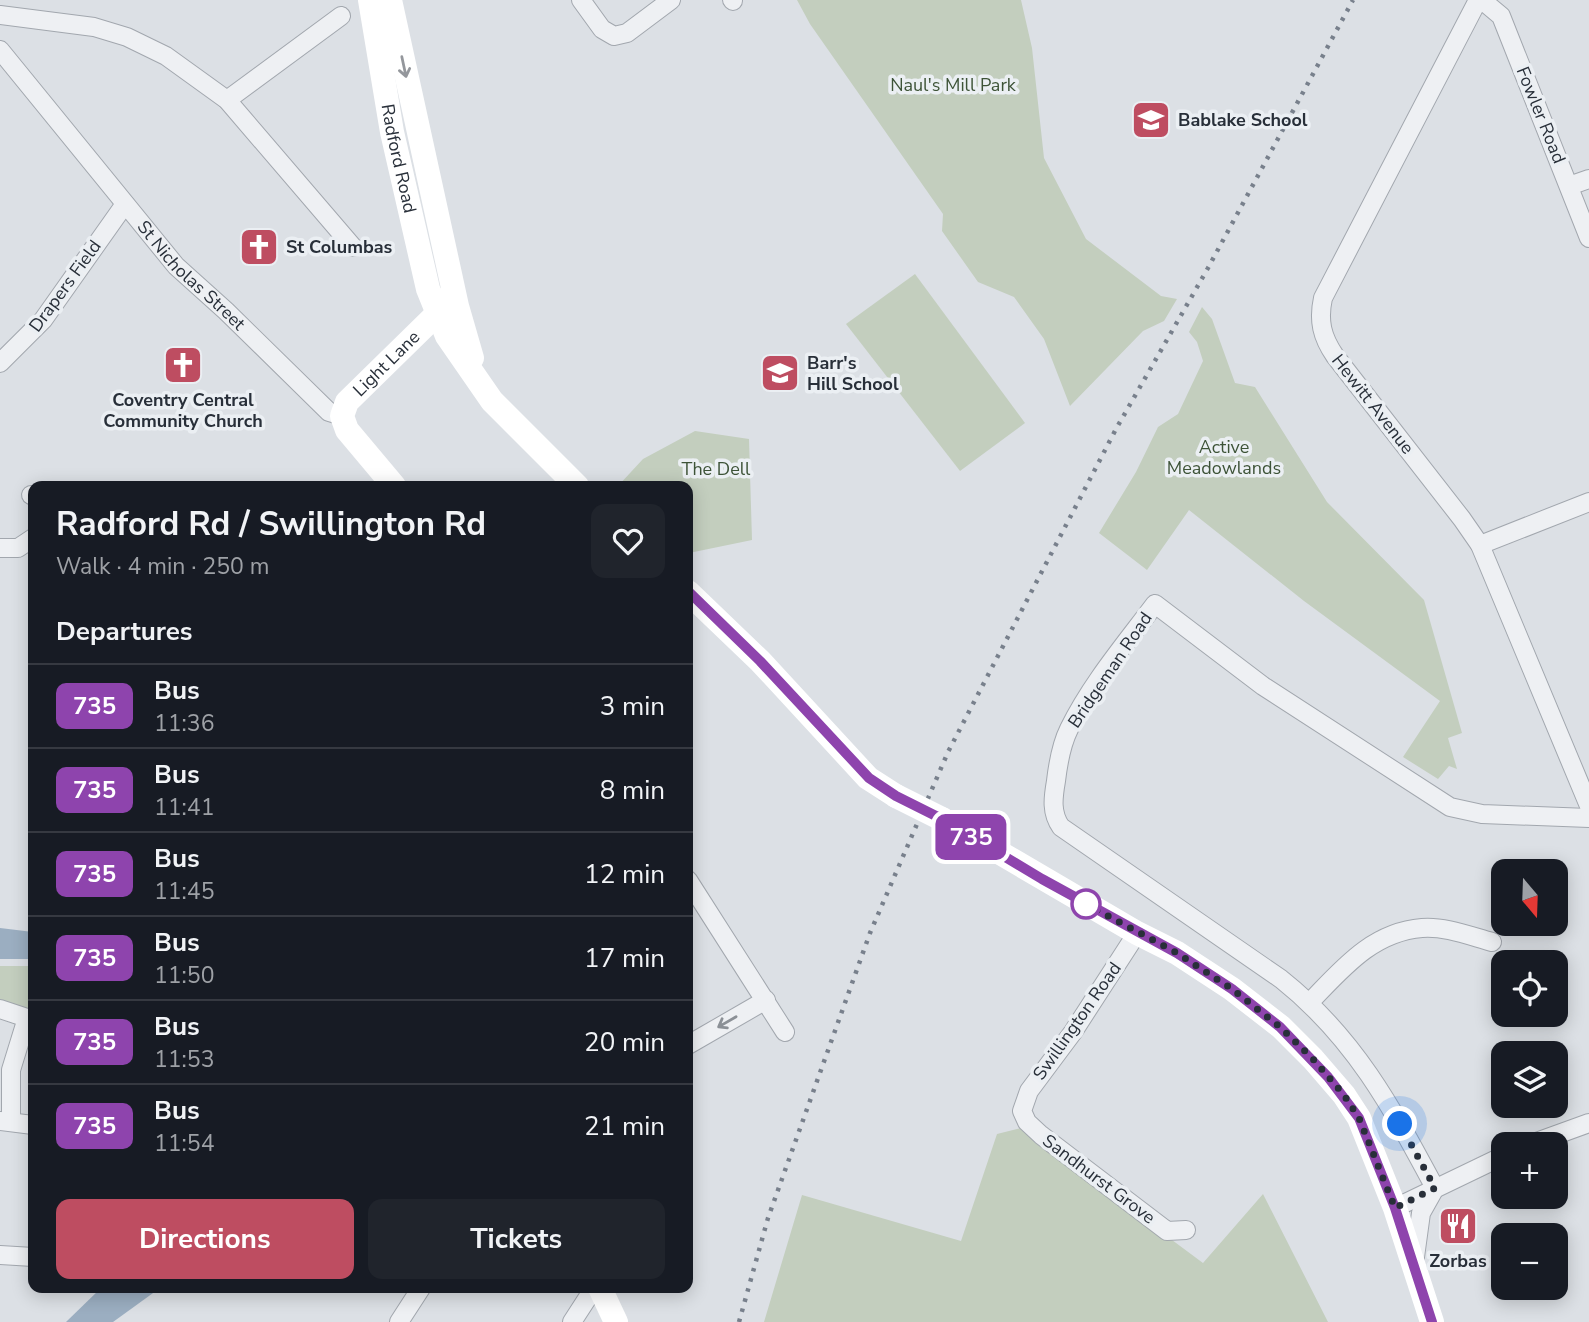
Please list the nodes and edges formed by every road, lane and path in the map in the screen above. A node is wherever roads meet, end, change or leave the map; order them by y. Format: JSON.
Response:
{"nodes":[{"id":1,"x":370,"y":0,"type":"edge"},
{"id":2,"x":390,"y":0,"type":"edge"},
{"id":3,"x":580,"y":0,"type":"edge"},
{"id":4,"x":671,"y":0,"type":"edge"},
{"id":5,"x":1480,"y":0,"type":"edge"},
{"id":6,"x":0,"y":15,"type":"edge"},
{"id":7,"x":341,"y":16,"type":"dead end"},
{"id":8,"x":0,"y":50,"type":"edge"},
{"id":9,"x":228,"y":100,"type":"junction"},
{"id":10,"x":428,"y":168,"type":"junction"},
{"id":11,"x":1589,"y":178,"type":"edge"},
{"id":12,"x":1569,"y":186,"type":"junction"},
{"id":13,"x":125,"y":204,"type":"junction"},
{"id":14,"x":1589,"y":238,"type":"edge"},
{"id":15,"x":353,"y":247,"type":"dead end"},
{"id":16,"x":437,"y":314,"type":"junction"},
{"id":17,"x":0,"y":363,"type":"edge"},
{"id":18,"x":479,"y":379,"type":"junction"},
{"id":19,"x":342,"y":416,"type":"junction"},
{"id":20,"x":390,"y":481,"type":"edge"},
{"id":21,"x":572,"y":481,"type":"edge"},
{"id":22,"x":1589,"y":502,"type":"edge"},
{"id":23,"x":28,"y":541,"type":"edge"},
{"id":24,"x":1480,"y":545,"type":"junction"},
{"id":25,"x":0,"y":548,"type":"edge"},
{"id":26,"x":693,"y":597,"type":"edge"},
{"id":27,"x":1589,"y":806,"type":"edge"},
{"id":28,"x":1589,"y":818,"type":"edge"},
{"id":29,"x":693,"y":895,"type":"edge"},
{"id":30,"x":1138,"y":933,"type":"junction"},
{"id":31,"x":1492,"y":942,"type":"dead end"},
{"id":32,"x":766,"y":1000,"type":"junction"},
{"id":33,"x":1310,"y":1002,"type":"junction"},
{"id":34,"x":0,"y":1009,"type":"edge"},
{"id":35,"x":28,"y":1018,"type":"edge"},
{"id":36,"x":28,"y":1024,"type":"edge"},
{"id":37,"x":785,"y":1032,"type":"dead end"},
{"id":38,"x":693,"y":1042,"type":"edge"},
{"id":39,"x":1022,"y":1111,"type":"joint"},
{"id":40,"x":5,"y":1121,"type":"edge"},
{"id":41,"x":1589,"y":1122,"type":"edge"},
{"id":42,"x":28,"y":1124,"type":"edge"},
{"id":43,"x":1563,"y":1132,"type":"edge"},
{"id":44,"x":1491,"y":1162,"type":"edge"},
{"id":45,"x":1435,"y":1188,"type":"junction"},
{"id":46,"x":1395,"y":1208,"type":"junction"},
{"id":47,"x":1186,"y":1230,"type":"dead end"},
{"id":48,"x":0,"y":1255,"type":"edge"},
{"id":49,"x":28,"y":1257,"type":"edge"},
{"id":50,"x":1414,"y":1267,"type":"junction"},
{"id":51,"x":418,"y":1293,"type":"edge"},
{"id":52,"x":591,"y":1293,"type":"edge"},
{"id":53,"x":602,"y":1293,"type":"edge"},
{"id":54,"x":399,"y":1322,"type":"edge"},
{"id":55,"x":572,"y":1322,"type":"edge"},
{"id":56,"x":616,"y":1322,"type":"edge"},
{"id":57,"x":1433,"y":1322,"type":"edge"}],
"edges":[{"from":1,"to":16,"type":"main road","name":"Radford Road"},
{"from":2,"to":10,"type":"main road","name":"Radford Road","one_way":true},
{"from":3,"to":4,"type":"street"},
{"from":5,"to":12,"type":"street","name":"Fowler Road"},
{"from":5,"to":24,"type":"street","name":"Hewitt Avenue"},
{"from":6,"to":9,"type":"street"},
{"from":7,"to":9,"type":"street"},
{"from":8,"to":13,"type":"street","name":"St Nicholas Street"},
{"from":9,"to":15,"type":"street"},
{"from":10,"to":16,"type":"main road","name":"Radford Road"},
{"from":10,"to":18,"type":"main road","name":"Radford Road"},
{"from":11,"to":12,"type":"street"},
{"from":12,"to":14,"type":"street","name":"Fowler Road"},
{"from":13,"to":17,"type":"street","name":"Drapers Field"},
{"from":13,"to":19,"type":"street","name":"St Nicholas Street"},
{"from":16,"to":18,"type":"main road","name":"Radford Road"},
{"from":16,"to":19,"type":"main road","name":"Light Lane"},
{"from":18,"to":21,"type":"main road","name":"Radford Road"},
{"from":19,"to":20,"type":"main road","name":"St Nicholas Street"},
{"from":22,"to":24,"type":"street"},
{"from":23,"to":25,"type":"street"},
{"from":24,"to":27,"type":"street","name":"Hewitt Avenue"},
{"from":26,"to":30,"type":"main road","bridge":true},
{"from":28,"to":33,"type":"street","name":"Bridgeman Road"},
{"from":29,"to":32,"type":"street"},
{"from":30,"to":39,"type":"street","name":"Swillington Road"},
{"from":30,"to":46,"type":"main road"},
{"from":31,"to":33,"type":"street"},
{"from":32,"to":37,"type":"street"},
{"from":32,"to":38,"type":"street","one_way":true},
{"from":33,"to":45,"type":"street","name":"Bridgeman Road"},
{"from":34,"to":35,"type":"street"},
{"from":36,"to":40,"type":"street"},
{"from":39,"to":47,"type":"street","name":"Sandhurst Grove"},
{"from":40,"to":42,"type":"street"},
{"from":41,"to":43,"type":"street"},
{"from":44,"to":45,"type":"street"},
{"from":45,"to":46,"type":"street"},
{"from":45,"to":50,"type":"street"},
{"from":46,"to":50,"type":"main road"},
{"from":48,"to":49,"type":"street"},
{"from":50,"to":57,"type":"main road"},
{"from":51,"to":54,"type":"street"},
{"from":52,"to":55,"type":"street"},
{"from":53,"to":56,"type":"main road"}]}
